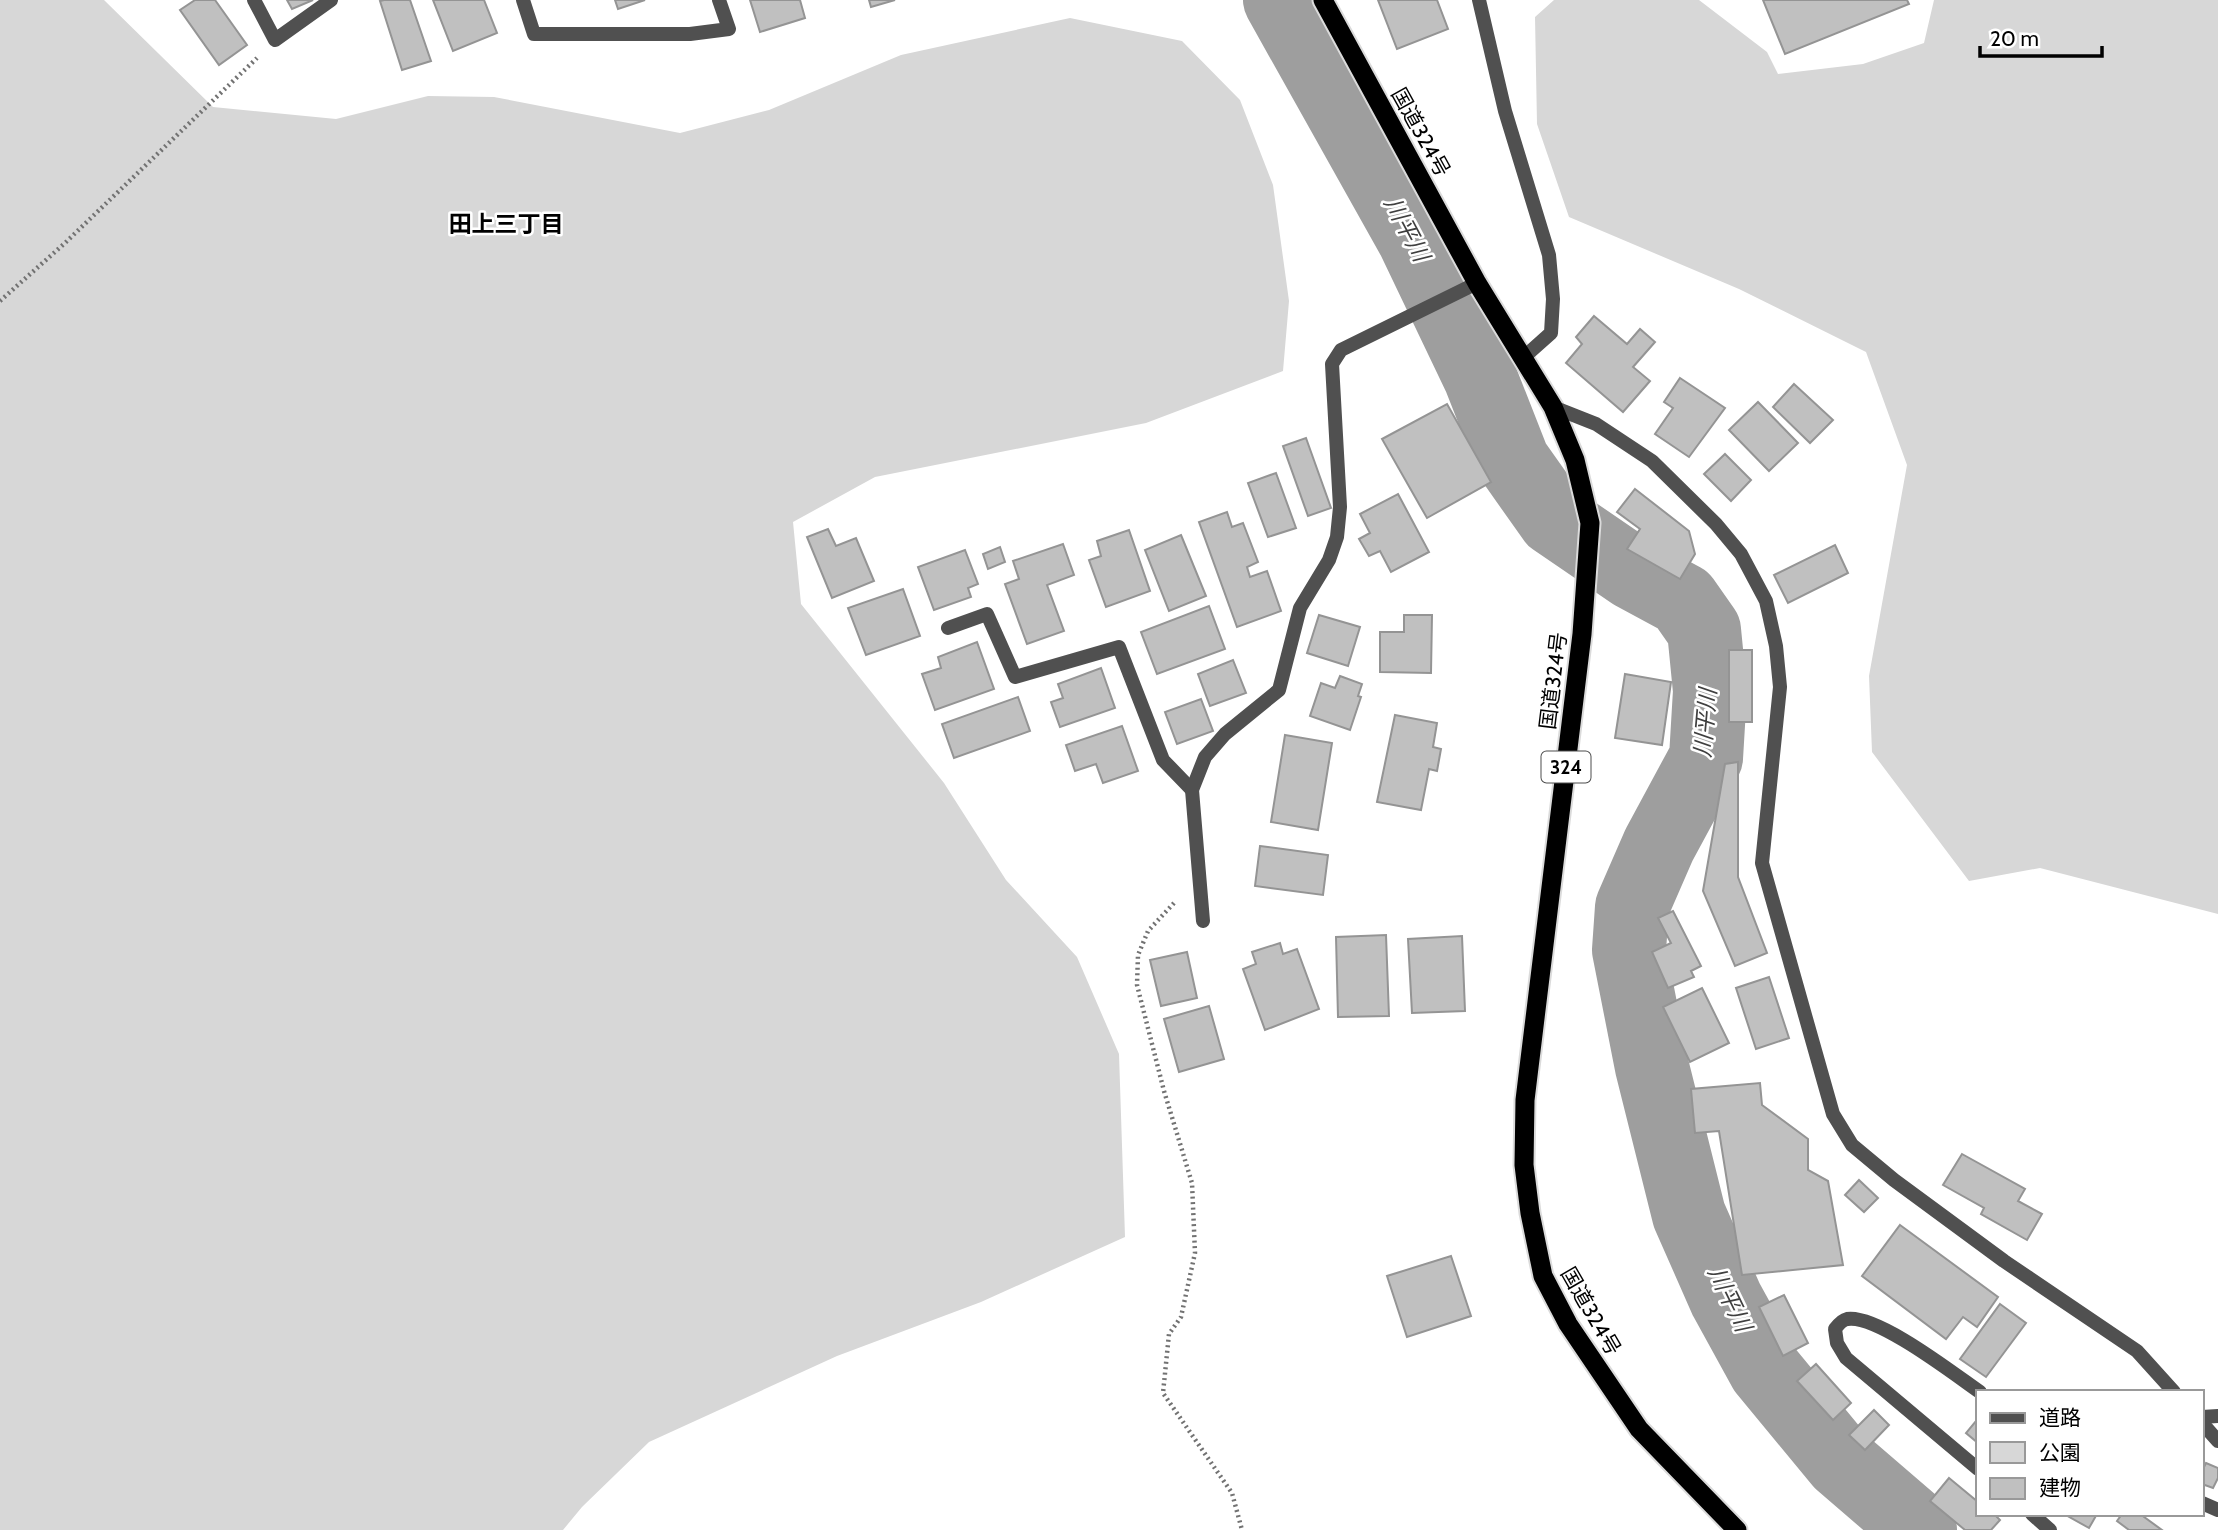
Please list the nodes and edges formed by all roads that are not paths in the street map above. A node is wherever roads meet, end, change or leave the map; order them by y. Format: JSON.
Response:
{"nodes":[{"id":1,"x":254,"y":0,"type":"edge"},
{"id":2,"x":331,"y":0,"type":"edge"},
{"id":3,"x":523,"y":0,"type":"edge"},
{"id":4,"x":719,"y":0,"type":"edge"},
{"id":5,"x":1323,"y":0,"type":"edge"},
{"id":6,"x":1479,"y":0,"type":"edge"},
{"id":7,"x":1477,"y":283,"type":"junction"},
{"id":8,"x":1524,"y":357,"type":"junction"},
{"id":9,"x":1553,"y":407,"type":"junction"},
{"id":10,"x":948,"y":628,"type":"dead end"},
{"id":11,"x":1192,"y":790,"type":"junction"},
{"id":12,"x":1203,"y":921,"type":"dead end"},
{"id":13,"x":1977,"y":1390,"type":"edge"},
{"id":14,"x":2172,"y":1390,"type":"edge"},
{"id":15,"x":2204,"y":1425,"type":"edge"},
{"id":16,"x":2218,"y":1441,"type":"edge"},
{"id":17,"x":1976,"y":1467,"type":"edge"},
{"id":18,"x":2034,"y":1516,"type":"edge"},
{"id":19,"x":1737,"y":1530,"type":"edge"},
{"id":20,"x":2050,"y":1530,"type":"edge"}],
"edges":[{"from":1,"to":2,"type":"street"},
{"from":3,"to":4,"type":"street"},
{"from":5,"to":7,"type":"highway","name":"国道324号","number":"324"},
{"from":6,"to":8,"type":"street"},
{"from":7,"to":8,"type":"highway","name":"国道324号","number":"324"},
{"from":7,"to":11,"type":"street"},
{"from":8,"to":9,"type":"highway","name":"国道324号","number":"324"},
{"from":9,"to":14,"type":"street"},
{"from":9,"to":19,"type":"highway","name":"国道324号","number":"324"},
{"from":10,"to":11,"type":"street"},
{"from":11,"to":12,"type":"street"},
{"from":13,"to":17,"type":"street"},
{"from":15,"to":16,"type":"street"},
{"from":18,"to":20,"type":"street"}]}
